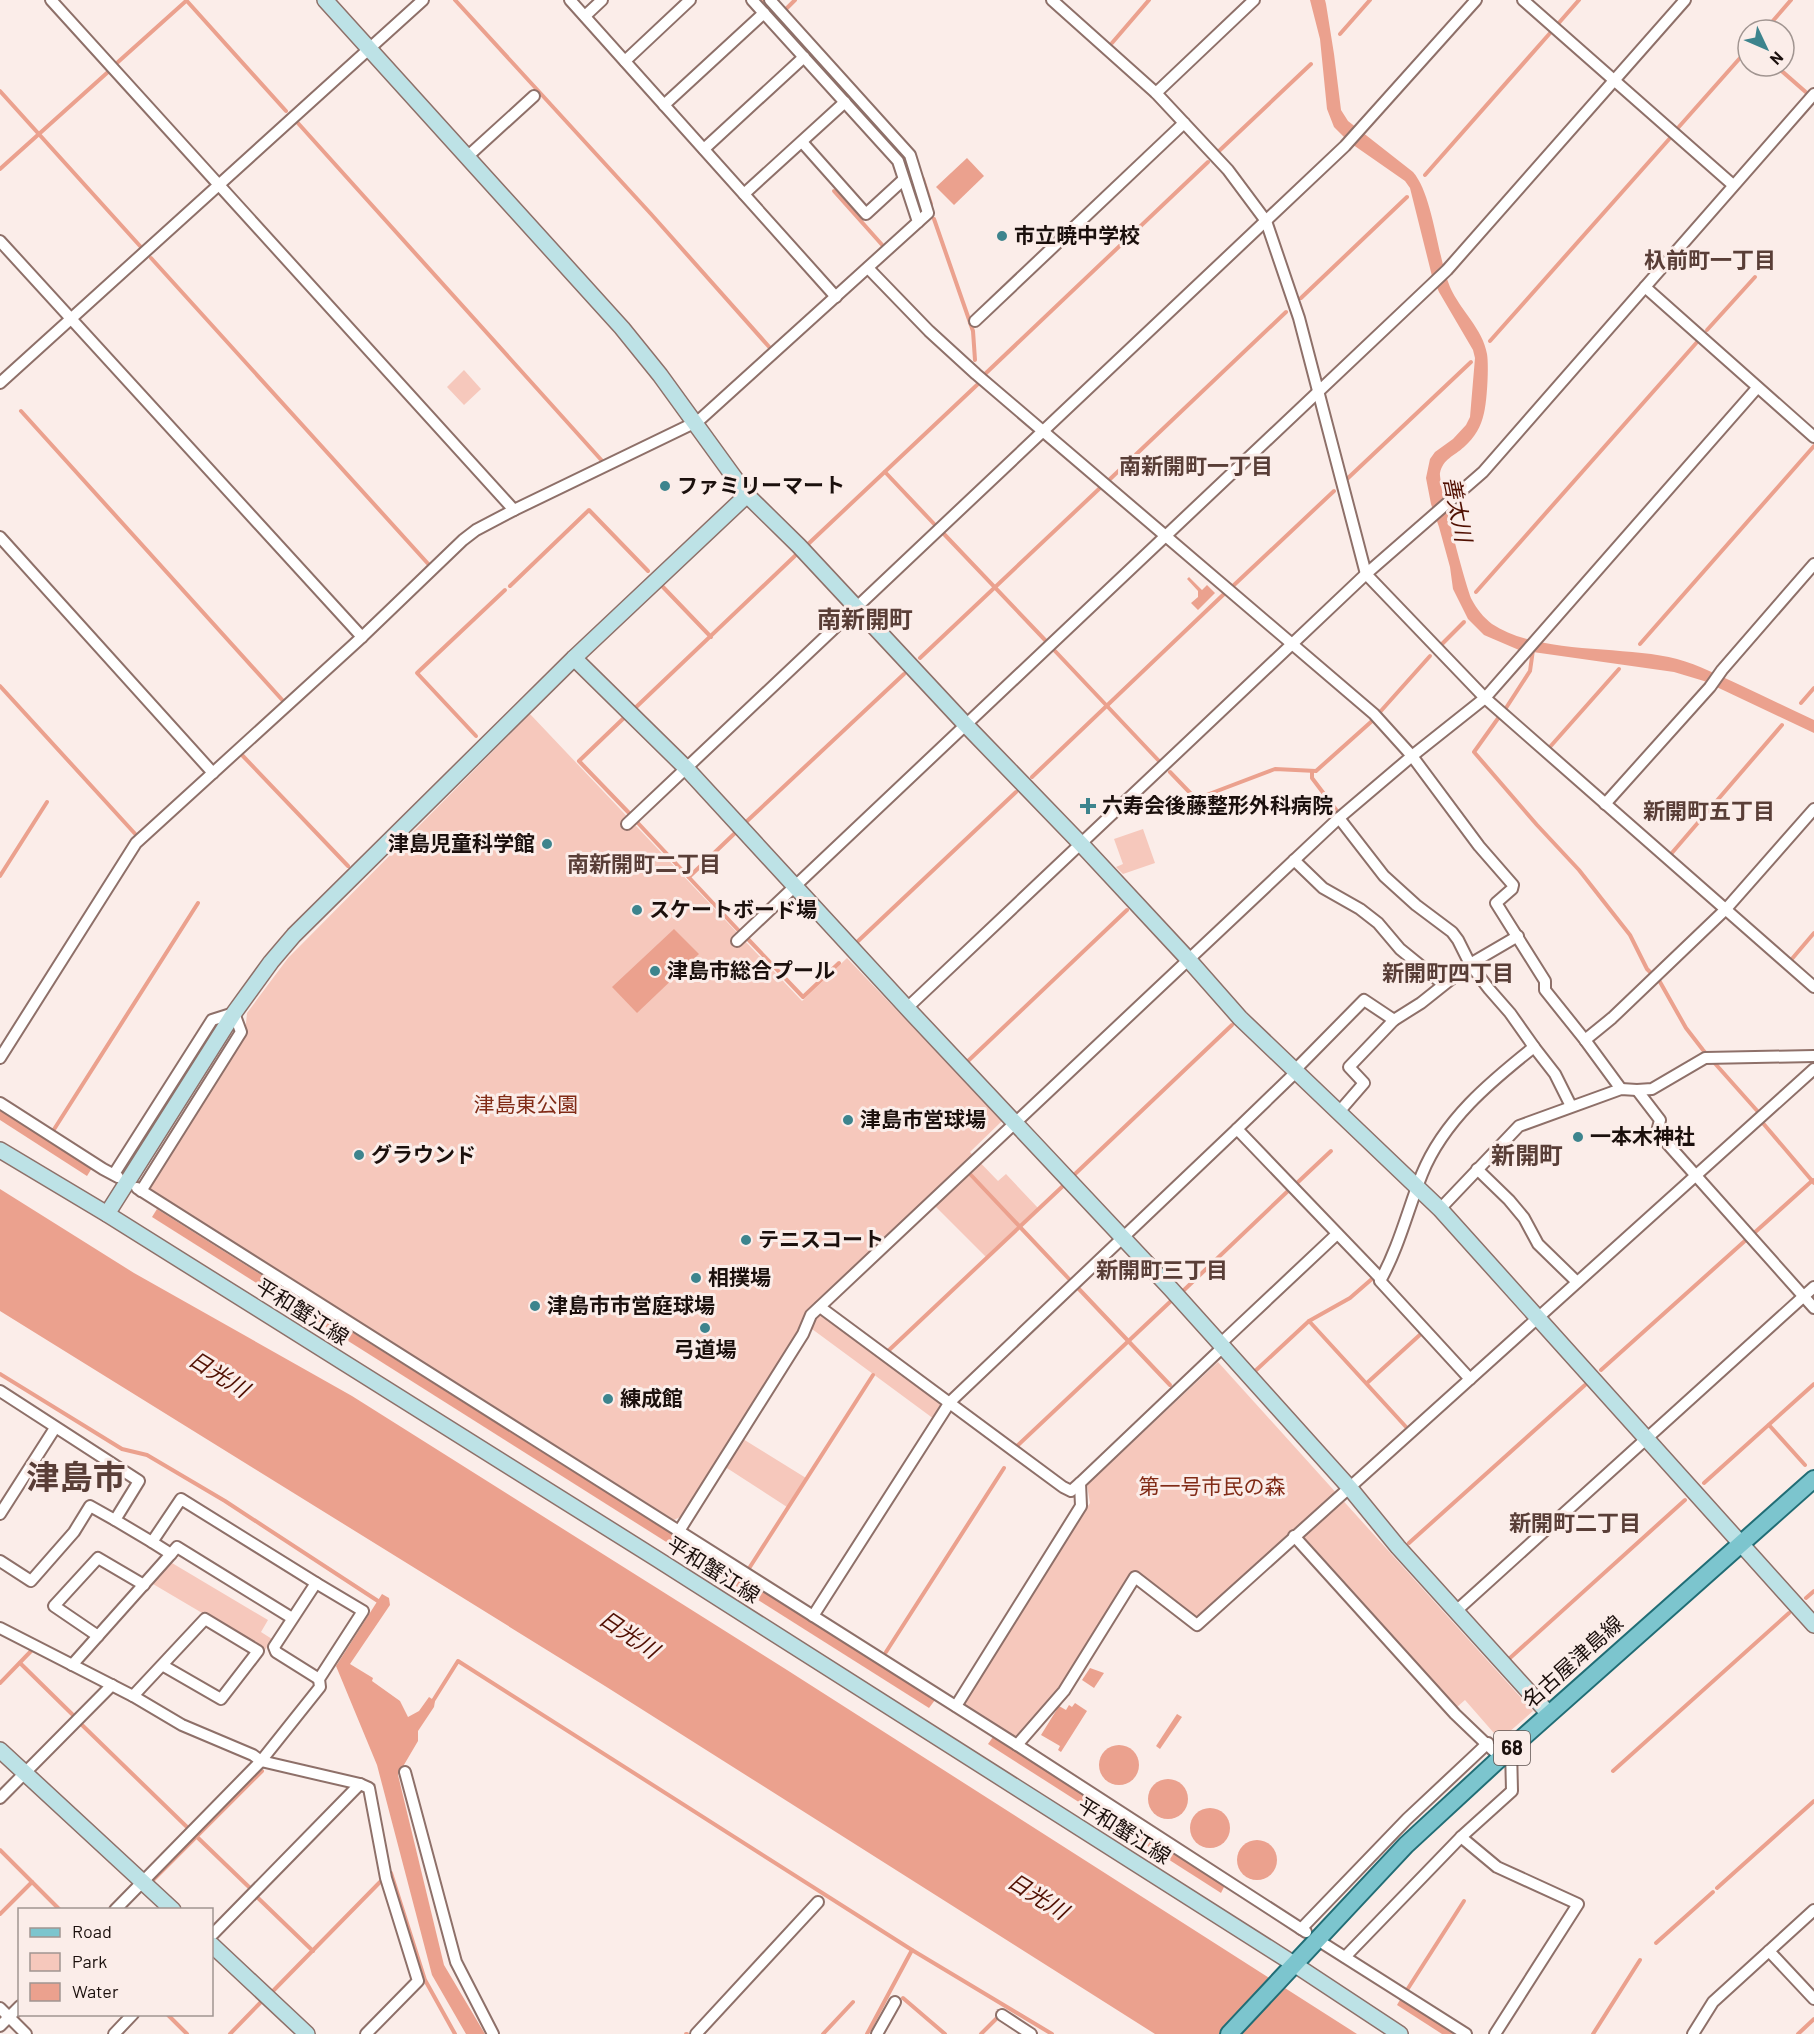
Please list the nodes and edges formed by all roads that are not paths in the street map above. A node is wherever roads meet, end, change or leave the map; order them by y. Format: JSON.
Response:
{"nodes":[{"id":1,"x":51,"y":0,"type":"edge"},
{"id":2,"x":326,"y":0,"type":"edge"},
{"id":3,"x":423,"y":0,"type":"edge"},
{"id":4,"x":570,"y":0,"type":"edge"},
{"id":5,"x":602,"y":0,"type":"edge"},
{"id":6,"x":690,"y":0,"type":"edge"},
{"id":7,"x":752,"y":0,"type":"edge"},
{"id":8,"x":770,"y":0,"type":"edge"},
{"id":9,"x":1052,"y":0,"type":"edge"},
{"id":10,"x":1254,"y":0,"type":"edge"},
{"id":11,"x":1476,"y":0,"type":"edge"},
{"id":12,"x":1523,"y":0,"type":"edge"},
{"id":13,"x":1685,"y":0,"type":"edge"},
{"id":14,"x":764,"y":13,"type":"junction"},
{"id":15,"x":585,"y":16,"type":"junction"},
{"id":16,"x":369,"y":49,"type":"junction"},
{"id":17,"x":804,"y":57,"type":"junction"},
{"id":18,"x":625,"y":61,"type":"junction"},
{"id":19,"x":1614,"y":80,"type":"junction"},
{"id":20,"x":1156,"y":93,"type":"junction"},
{"id":21,"x":1814,"y":94,"type":"edge"},
{"id":22,"x":534,"y":96,"type":"dead end"},
{"id":23,"x":845,"y":102,"type":"junction"},
{"id":24,"x":664,"y":105,"type":"junction"},
{"id":25,"x":1184,"y":123,"type":"junction"},
{"id":26,"x":802,"y":142,"type":"junction"},
{"id":27,"x":704,"y":149,"type":"junction"},
{"id":28,"x":467,"y":157,"type":"junction"},
{"id":29,"x":903,"y":180,"type":"junction"},
{"id":30,"x":218,"y":185,"type":"junction"},
{"id":31,"x":1733,"y":185,"type":"junction"},
{"id":32,"x":744,"y":194,"type":"junction"},
{"id":33,"x":1266,"y":221,"type":"junction"},
{"id":34,"x":918,"y":222,"type":"junction"},
{"id":35,"x":0,"y":241,"type":"edge"},
{"id":36,"x":868,"y":268,"type":"junction"},
{"id":37,"x":1645,"y":287,"type":"junction"},
{"id":38,"x":836,"y":297,"type":"junction"},
{"id":39,"x":71,"y":319,"type":"junction"},
{"id":40,"x":975,"y":321,"type":"dead end"},
{"id":41,"x":0,"y":383,"type":"edge"},
{"id":42,"x":1758,"y":388,"type":"junction"},
{"id":43,"x":1318,"y":393,"type":"junction"},
{"id":44,"x":694,"y":423,"type":"junction"},
{"id":45,"x":1043,"y":432,"type":"junction"},
{"id":46,"x":1814,"y":437,"type":"edge"},
{"id":47,"x":747,"y":495,"type":"junction"},
{"id":48,"x":514,"y":510,"type":"junction"},
{"id":49,"x":1167,"y":536,"type":"junction"},
{"id":50,"x":0,"y":537,"type":"edge"},
{"id":51,"x":1814,"y":564,"type":"edge"},
{"id":52,"x":1366,"y":574,"type":"junction"},
{"id":53,"x":856,"y":607,"type":"junction"},
{"id":54,"x":362,"y":637,"type":"junction"},
{"id":55,"x":1292,"y":645,"type":"junction"},
{"id":56,"x":574,"y":658,"type":"junction"},
{"id":57,"x":1485,"y":698,"type":"junction"},
{"id":58,"x":965,"y":724,"type":"junction"},
{"id":59,"x":1412,"y":756,"type":"junction"},
{"id":60,"x":687,"y":769,"type":"junction"},
{"id":61,"x":213,"y":773,"type":"junction"},
{"id":62,"x":1605,"y":804,"type":"junction"},
{"id":63,"x":1814,"y":809,"type":"edge"},
{"id":64,"x":1339,"y":818,"type":"junction"},
{"id":65,"x":627,"y":824,"type":"dead end"},
{"id":66,"x":1081,"y":844,"type":"junction"},
{"id":67,"x":1294,"y":860,"type":"junction"},
{"id":68,"x":795,"y":886,"type":"junction"},
{"id":69,"x":1726,"y":909,"type":"junction"},
{"id":70,"x":1518,"y":936,"type":"junction"},
{"id":71,"x":737,"y":941,"type":"dead end"},
{"id":72,"x":1188,"y":959,"type":"junction"},
{"id":73,"x":1470,"y":964,"type":"junction"},
{"id":74,"x":1443,"y":984,"type":"junction"},
{"id":75,"x":1814,"y":987,"type":"edge"},
{"id":76,"x":907,"y":1008,"type":"junction"},
{"id":77,"x":234,"y":1013,"type":"junction"},
{"id":78,"x":1394,"y":1020,"type":"junction"},
{"id":79,"x":1585,"y":1040,"type":"junction"},
{"id":80,"x":1534,"y":1047,"type":"junction"},
{"id":81,"x":1814,"y":1056,"type":"edge"},
{"id":82,"x":0,"y":1058,"type":"edge"},
{"id":83,"x":1814,"y":1069,"type":"edge"},
{"id":84,"x":1295,"y":1071,"type":"junction"},
{"id":85,"x":1621,"y":1089,"type":"junction"},
{"id":86,"x":1637,"y":1090,"type":"junction"},
{"id":87,"x":0,"y":1103,"type":"edge"},
{"id":88,"x":1571,"y":1106,"type":"junction"},
{"id":89,"x":1338,"y":1113,"type":"junction"},
{"id":90,"x":1015,"y":1123,"type":"junction"},
{"id":91,"x":1237,"y":1129,"type":"junction"},
{"id":92,"x":0,"y":1150,"type":"edge"},
{"id":93,"x":1477,"y":1169,"type":"junction"},
{"id":94,"x":1695,"y":1176,"type":"junction"},
{"id":95,"x":1417,"y":1187,"type":"junction"},
{"id":96,"x":1440,"y":1209,"type":"junction"},
{"id":97,"x":107,"y":1214,"type":"junction"},
{"id":98,"x":1337,"y":1234,"type":"junction"},
{"id":99,"x":1123,"y":1238,"type":"junction"},
{"id":100,"x":1381,"y":1279,"type":"junction"},
{"id":101,"x":1577,"y":1282,"type":"junction"},
{"id":102,"x":1814,"y":1287,"type":"edge"},
{"id":103,"x":1803,"y":1296,"type":"junction"},
{"id":104,"x":820,"y":1307,"type":"junction"},
{"id":105,"x":1814,"y":1308,"type":"edge"},
{"id":106,"x":1538,"y":1317,"type":"junction"},
{"id":107,"x":1221,"y":1346,"type":"junction"},
{"id":108,"x":1470,"y":1379,"type":"junction"},
{"id":109,"x":0,"y":1391,"type":"edge"},
{"id":110,"x":950,"y":1402,"type":"junction"},
{"id":111,"x":55,"y":1428,"type":"junction"},
{"id":112,"x":1646,"y":1437,"type":"junction"},
{"id":113,"x":1814,"y":1479,"type":"edge"},
{"id":114,"x":1080,"y":1483,"type":"junction"},
{"id":115,"x":1349,"y":1487,"type":"junction"},
{"id":116,"x":0,"y":1514,"type":"edge"},
{"id":117,"x":115,"y":1520,"type":"junction"},
{"id":118,"x":679,"y":1531,"type":"junction"},
{"id":119,"x":1294,"y":1536,"type":"junction"},
{"id":120,"x":152,"y":1542,"type":"junction"},
{"id":121,"x":1740,"y":1543,"type":"junction"},
{"id":122,"x":171,"y":1554,"type":"junction"},
{"id":123,"x":0,"y":1561,"type":"edge"},
{"id":124,"x":316,"y":1583,"type":"junction"},
{"id":125,"x":144,"y":1585,"type":"junction"},
{"id":126,"x":1456,"y":1611,"type":"junction"},
{"id":127,"x":813,"y":1616,"type":"junction"},
{"id":128,"x":292,"y":1618,"type":"junction"},
{"id":129,"x":1814,"y":1625,"type":"edge"},
{"id":130,"x":0,"y":1628,"type":"edge"},
{"id":131,"x":98,"y":1636,"type":"junction"},
{"id":132,"x":72,"y":1665,"type":"junction"},
{"id":133,"x":162,"y":1665,"type":"junction"},
{"id":134,"x":319,"y":1679,"type":"junction"},
{"id":135,"x":112,"y":1684,"type":"junction"},
{"id":136,"x":133,"y":1696,"type":"junction"},
{"id":137,"x":956,"y":1706,"type":"junction"},
{"id":138,"x":1549,"y":1714,"type":"junction"},
{"id":139,"x":1488,"y":1743,"type":"junction"},
{"id":140,"x":1017,"y":1745,"type":"junction"},
{"id":141,"x":0,"y":1750,"type":"edge"},
{"id":142,"x":1506,"y":1753,"type":"junction"},
{"id":143,"x":261,"y":1761,"type":"junction"},
{"id":144,"x":405,"y":1772,"type":"dead end"},
{"id":145,"x":25,"y":1773,"type":"junction"},
{"id":146,"x":360,"y":1784,"type":"junction"},
{"id":147,"x":0,"y":1798,"type":"edge"},
{"id":148,"x":1461,"y":1837,"type":"junction"},
{"id":149,"x":142,"y":1881,"type":"junction"},
{"id":150,"x":818,"y":1902,"type":"dead end"},
{"id":151,"x":117,"y":1908,"type":"edge"},
{"id":152,"x":171,"y":1908,"type":"edge"},
{"id":153,"x":1814,"y":1910,"type":"edge"},
{"id":154,"x":213,"y":1934,"type":"edge"},
{"id":155,"x":1324,"y":1944,"type":"dead end"},
{"id":156,"x":213,"y":1946,"type":"edge"},
{"id":157,"x":1769,"y":1951,"type":"junction"},
{"id":158,"x":1345,"y":1957,"type":"junction"},
{"id":159,"x":1294,"y":1964,"type":"junction"},
{"id":160,"x":1814,"y":2000,"type":"edge"},
{"id":161,"x":895,"y":2002,"type":"dead end"},
{"id":162,"x":0,"y":2008,"type":"edge"},
{"id":163,"x":18,"y":2008,"type":"edge"},
{"id":164,"x":1002,"y":2015,"type":"dead end"},
{"id":165,"x":131,"y":2016,"type":"edge"},
{"id":166,"x":9,"y":2017,"type":"junction"},
{"id":167,"x":0,"y":2026,"type":"edge"},
{"id":168,"x":26,"y":2034,"type":"edge"},
{"id":169,"x":114,"y":2034,"type":"edge"},
{"id":170,"x":306,"y":2034,"type":"edge"},
{"id":171,"x":366,"y":2034,"type":"edge"},
{"id":172,"x":493,"y":2034,"type":"edge"},
{"id":173,"x":698,"y":2034,"type":"edge"},
{"id":174,"x":877,"y":2034,"type":"edge"},
{"id":175,"x":1031,"y":2034,"type":"edge"},
{"id":176,"x":1229,"y":2034,"type":"edge"},
{"id":177,"x":1400,"y":2034,"type":"edge"},
{"id":178,"x":1467,"y":2034,"type":"edge"},
{"id":179,"x":1495,"y":2034,"type":"edge"},
{"id":180,"x":1693,"y":2034,"type":"edge"}],
"edges":[{"from":1,"to":30,"type":"street"},
{"from":2,"to":16,"type":"street"},
{"from":3,"to":16,"type":"street"},
{"from":4,"to":15,"type":"street"},
{"from":5,"to":15,"type":"street"},
{"from":6,"to":18,"type":"street"},
{"from":7,"to":14,"type":"street"},
{"from":8,"to":34,"type":"street"},
{"from":9,"to":20,"type":"street"},
{"from":10,"to":20,"type":"street"},
{"from":11,"to":33,"type":"street"},
{"from":12,"to":19,"type":"street"},
{"from":13,"to":19,"type":"street"},
{"from":14,"to":17,"type":"street"},
{"from":14,"to":24,"type":"street"},
{"from":15,"to":18,"type":"street"},
{"from":16,"to":28,"type":"street"},
{"from":16,"to":30,"type":"street"},
{"from":17,"to":23,"type":"street"},
{"from":17,"to":27,"type":"street"},
{"from":18,"to":24,"type":"street"},
{"from":19,"to":31,"type":"street"},
{"from":19,"to":43,"type":"street"},
{"from":20,"to":25,"type":"street"},
{"from":21,"to":31,"type":"street"},
{"from":22,"to":28,"type":"street"},
{"from":23,"to":26,"type":"street"},
{"from":23,"to":29,"type":"street"},
{"from":24,"to":27,"type":"street"},
{"from":25,"to":33,"type":"street"},
{"from":25,"to":40,"type":"street"},
{"from":26,"to":29,"type":"street"},
{"from":26,"to":32,"type":"street"},
{"from":27,"to":32,"type":"street"},
{"from":28,"to":44,"type":"street"},
{"from":29,"to":34,"type":"street"},
{"from":30,"to":39,"type":"street"},
{"from":30,"to":48,"type":"street"},
{"from":31,"to":37,"type":"street"},
{"from":32,"to":38,"type":"street"},
{"from":33,"to":43,"type":"street"},
{"from":33,"to":45,"type":"street"},
{"from":34,"to":36,"type":"street"},
{"from":35,"to":39,"type":"street"},
{"from":36,"to":38,"type":"street"},
{"from":36,"to":45,"type":"street"},
{"from":37,"to":42,"type":"street"},
{"from":37,"to":52,"type":"street"},
{"from":38,"to":44,"type":"street"},
{"from":39,"to":41,"type":"street"},
{"from":39,"to":54,"type":"street"},
{"from":42,"to":46,"type":"street"},
{"from":42,"to":57,"type":"street"},
{"from":43,"to":49,"type":"street"},
{"from":43,"to":52,"type":"street"},
{"from":44,"to":47,"type":"street"},
{"from":44,"to":48,"type":"street"},
{"from":45,"to":49,"type":"street"},
{"from":45,"to":53,"type":"street"},
{"from":47,"to":53,"type":"street"},
{"from":47,"to":56,"type":"street"},
{"from":48,"to":54,"type":"street"},
{"from":49,"to":55,"type":"street"},
{"from":49,"to":58,"type":"street"},
{"from":50,"to":61,"type":"street"},
{"from":51,"to":62,"type":"street"},
{"from":52,"to":55,"type":"street"},
{"from":52,"to":57,"type":"street"},
{"from":53,"to":58,"type":"street"},
{"from":53,"to":60,"type":"street"},
{"from":54,"to":61,"type":"street"},
{"from":55,"to":59,"type":"street"},
{"from":55,"to":66,"type":"street"},
{"from":56,"to":60,"type":"street"},
{"from":56,"to":77,"type":"street"},
{"from":57,"to":59,"type":"street"},
{"from":57,"to":62,"type":"street"},
{"from":58,"to":66,"type":"street"},
{"from":58,"to":68,"type":"street"},
{"from":59,"to":64,"type":"street"},
{"from":59,"to":70,"type":"street"},
{"from":60,"to":65,"type":"street"},
{"from":60,"to":68,"type":"street"},
{"from":61,"to":82,"type":"street"},
{"from":62,"to":69,"type":"street"},
{"from":63,"to":69,"type":"street"},
{"from":64,"to":67,"type":"street"},
{"from":64,"to":73,"type":"street"},
{"from":66,"to":72,"type":"street"},
{"from":66,"to":76,"type":"street"},
{"from":67,"to":72,"type":"street"},
{"from":67,"to":74,"type":"street"},
{"from":68,"to":71,"type":"street"},
{"from":68,"to":76,"type":"street"},
{"from":69,"to":75,"type":"street"},
{"from":69,"to":79,"type":"street"},
{"from":70,"to":73,"type":"street"},
{"from":70,"to":79,"type":"street"},
{"from":72,"to":84,"type":"street"},
{"from":72,"to":90,"type":"street"},
{"from":73,"to":74,"type":"street"},
{"from":73,"to":80,"type":"street"},
{"from":74,"to":78,"type":"street"},
{"from":76,"to":90,"type":"street"},
{"from":77,"to":87,"type":"street"},
{"from":77,"to":97,"type":"street"},
{"from":77,"to":118,"type":"street"},
{"from":78,"to":84,"type":"street"},
{"from":78,"to":89,"type":"street"},
{"from":79,"to":85,"type":"street"},
{"from":80,"to":88,"type":"street"},
{"from":80,"to":95,"type":"street"},
{"from":81,"to":86,"type":"street"},
{"from":83,"to":94,"type":"street"},
{"from":84,"to":89,"type":"street"},
{"from":84,"to":91,"type":"street"},
{"from":85,"to":86,"type":"street"},
{"from":85,"to":88,"type":"street"},
{"from":86,"to":94,"type":"street"},
{"from":88,"to":93,"type":"street"},
{"from":89,"to":95,"type":"street"},
{"from":90,"to":99,"type":"street"},
{"from":90,"to":104,"type":"street"},
{"from":91,"to":98,"type":"street"},
{"from":91,"to":99,"type":"street"},
{"from":92,"to":97,"type":"street","name":"平和蟹江線"},
{"from":93,"to":96,"type":"street"},
{"from":93,"to":101,"type":"street"},
{"from":94,"to":101,"type":"street"},
{"from":94,"to":103,"type":"street"},
{"from":95,"to":96,"type":"street"},
{"from":95,"to":100,"type":"street"},
{"from":96,"to":106,"type":"street"},
{"from":97,"to":159,"type":"street","name":"平和蟹江線"},
{"from":98,"to":100,"type":"street"},
{"from":98,"to":107,"type":"street"},
{"from":99,"to":107,"type":"street"},
{"from":99,"to":110,"type":"street"},
{"from":100,"to":108,"type":"street"},
{"from":101,"to":106,"type":"street"},
{"from":102,"to":103,"type":"street"},
{"from":103,"to":105,"type":"street"},
{"from":103,"to":112,"type":"street"},
{"from":104,"to":110,"type":"street"},
{"from":104,"to":118,"type":"street"},
{"from":106,"to":108,"type":"street"},
{"from":106,"to":112,"type":"street"},
{"from":107,"to":114,"type":"street"},
{"from":107,"to":115,"type":"street"},
{"from":108,"to":115,"type":"street"},
{"from":109,"to":111,"type":"street"},
{"from":110,"to":114,"type":"street"},
{"from":110,"to":127,"type":"street"},
{"from":111,"to":116,"type":"street"},
{"from":111,"to":117,"type":"street"},
{"from":112,"to":121,"type":"street"},
{"from":112,"to":126,"type":"street"},
{"from":113,"to":121,"type":"main road","name":"名古屋津島線","number":"68"},
{"from":114,"to":137,"type":"street"},
{"from":115,"to":119,"type":"street"},
{"from":115,"to":126,"type":"street"},
{"from":117,"to":120,"type":"street"},
{"from":117,"to":123,"type":"street"},
{"from":118,"to":127,"type":"street"},
{"from":119,"to":139,"type":"street"},
{"from":119,"to":140,"type":"street"},
{"from":120,"to":122,"type":"street"},
{"from":120,"to":124,"type":"street"},
{"from":121,"to":129,"type":"street"},
{"from":121,"to":138,"type":"main road","name":"名古屋津島線","number":"68"},
{"from":122,"to":125,"type":"street"},
{"from":122,"to":128,"type":"street"},
{"from":124,"to":128,"type":"street"},
{"from":124,"to":134,"type":"street"},
{"from":125,"to":131,"type":"street"},
{"from":125,"to":131,"type":"street"},
{"from":126,"to":138,"type":"street"},
{"from":127,"to":137,"type":"street"},
{"from":128,"to":134,"type":"street"},
{"from":130,"to":132,"type":"street"},
{"from":131,"to":132,"type":"street"},
{"from":132,"to":135,"type":"street"},
{"from":133,"to":133,"type":"street"},
{"from":133,"to":136,"type":"street"},
{"from":134,"to":143,"type":"street"},
{"from":135,"to":136,"type":"street"},
{"from":135,"to":145,"type":"street"},
{"from":136,"to":143,"type":"street"},
{"from":137,"to":140,"type":"street"},
{"from":138,"to":142,"type":"main road","name":"名古屋津島線","number":"68"},
{"from":139,"to":140,"type":"street"},
{"from":139,"to":142,"type":"street"},
{"from":141,"to":145,"type":"street"},
{"from":142,"to":148,"type":"street"},
{"from":142,"to":159,"type":"main road","name":"名古屋津島線","number":"68"},
{"from":143,"to":146,"type":"street"},
{"from":143,"to":149,"type":"street"},
{"from":144,"to":172,"type":"street"},
{"from":145,"to":147,"type":"street"},
{"from":145,"to":149,"type":"street"},
{"from":146,"to":154,"type":"street"},
{"from":146,"to":171,"type":"street"},
{"from":148,"to":158,"type":"street"},
{"from":148,"to":179,"type":"street"},
{"from":149,"to":151,"type":"street"},
{"from":149,"to":152,"type":"street"},
{"from":150,"to":173,"type":"street"},
{"from":153,"to":157,"type":"street"},
{"from":155,"to":158,"type":"street"},
{"from":156,"to":170,"type":"street"},
{"from":157,"to":160,"type":"street"},
{"from":157,"to":180,"type":"street"},
{"from":158,"to":178,"type":"street"},
{"from":159,"to":176,"type":"main road","number":"68"},
{"from":159,"to":177,"type":"street","name":"平和蟹江線"},
{"from":161,"to":174,"type":"street"},
{"from":162,"to":166,"type":"street"},
{"from":163,"to":166,"type":"street"},
{"from":164,"to":175,"type":"street"},
{"from":165,"to":169,"type":"street"},
{"from":166,"to":167,"type":"street"},
{"from":166,"to":168,"type":"street"}]}
